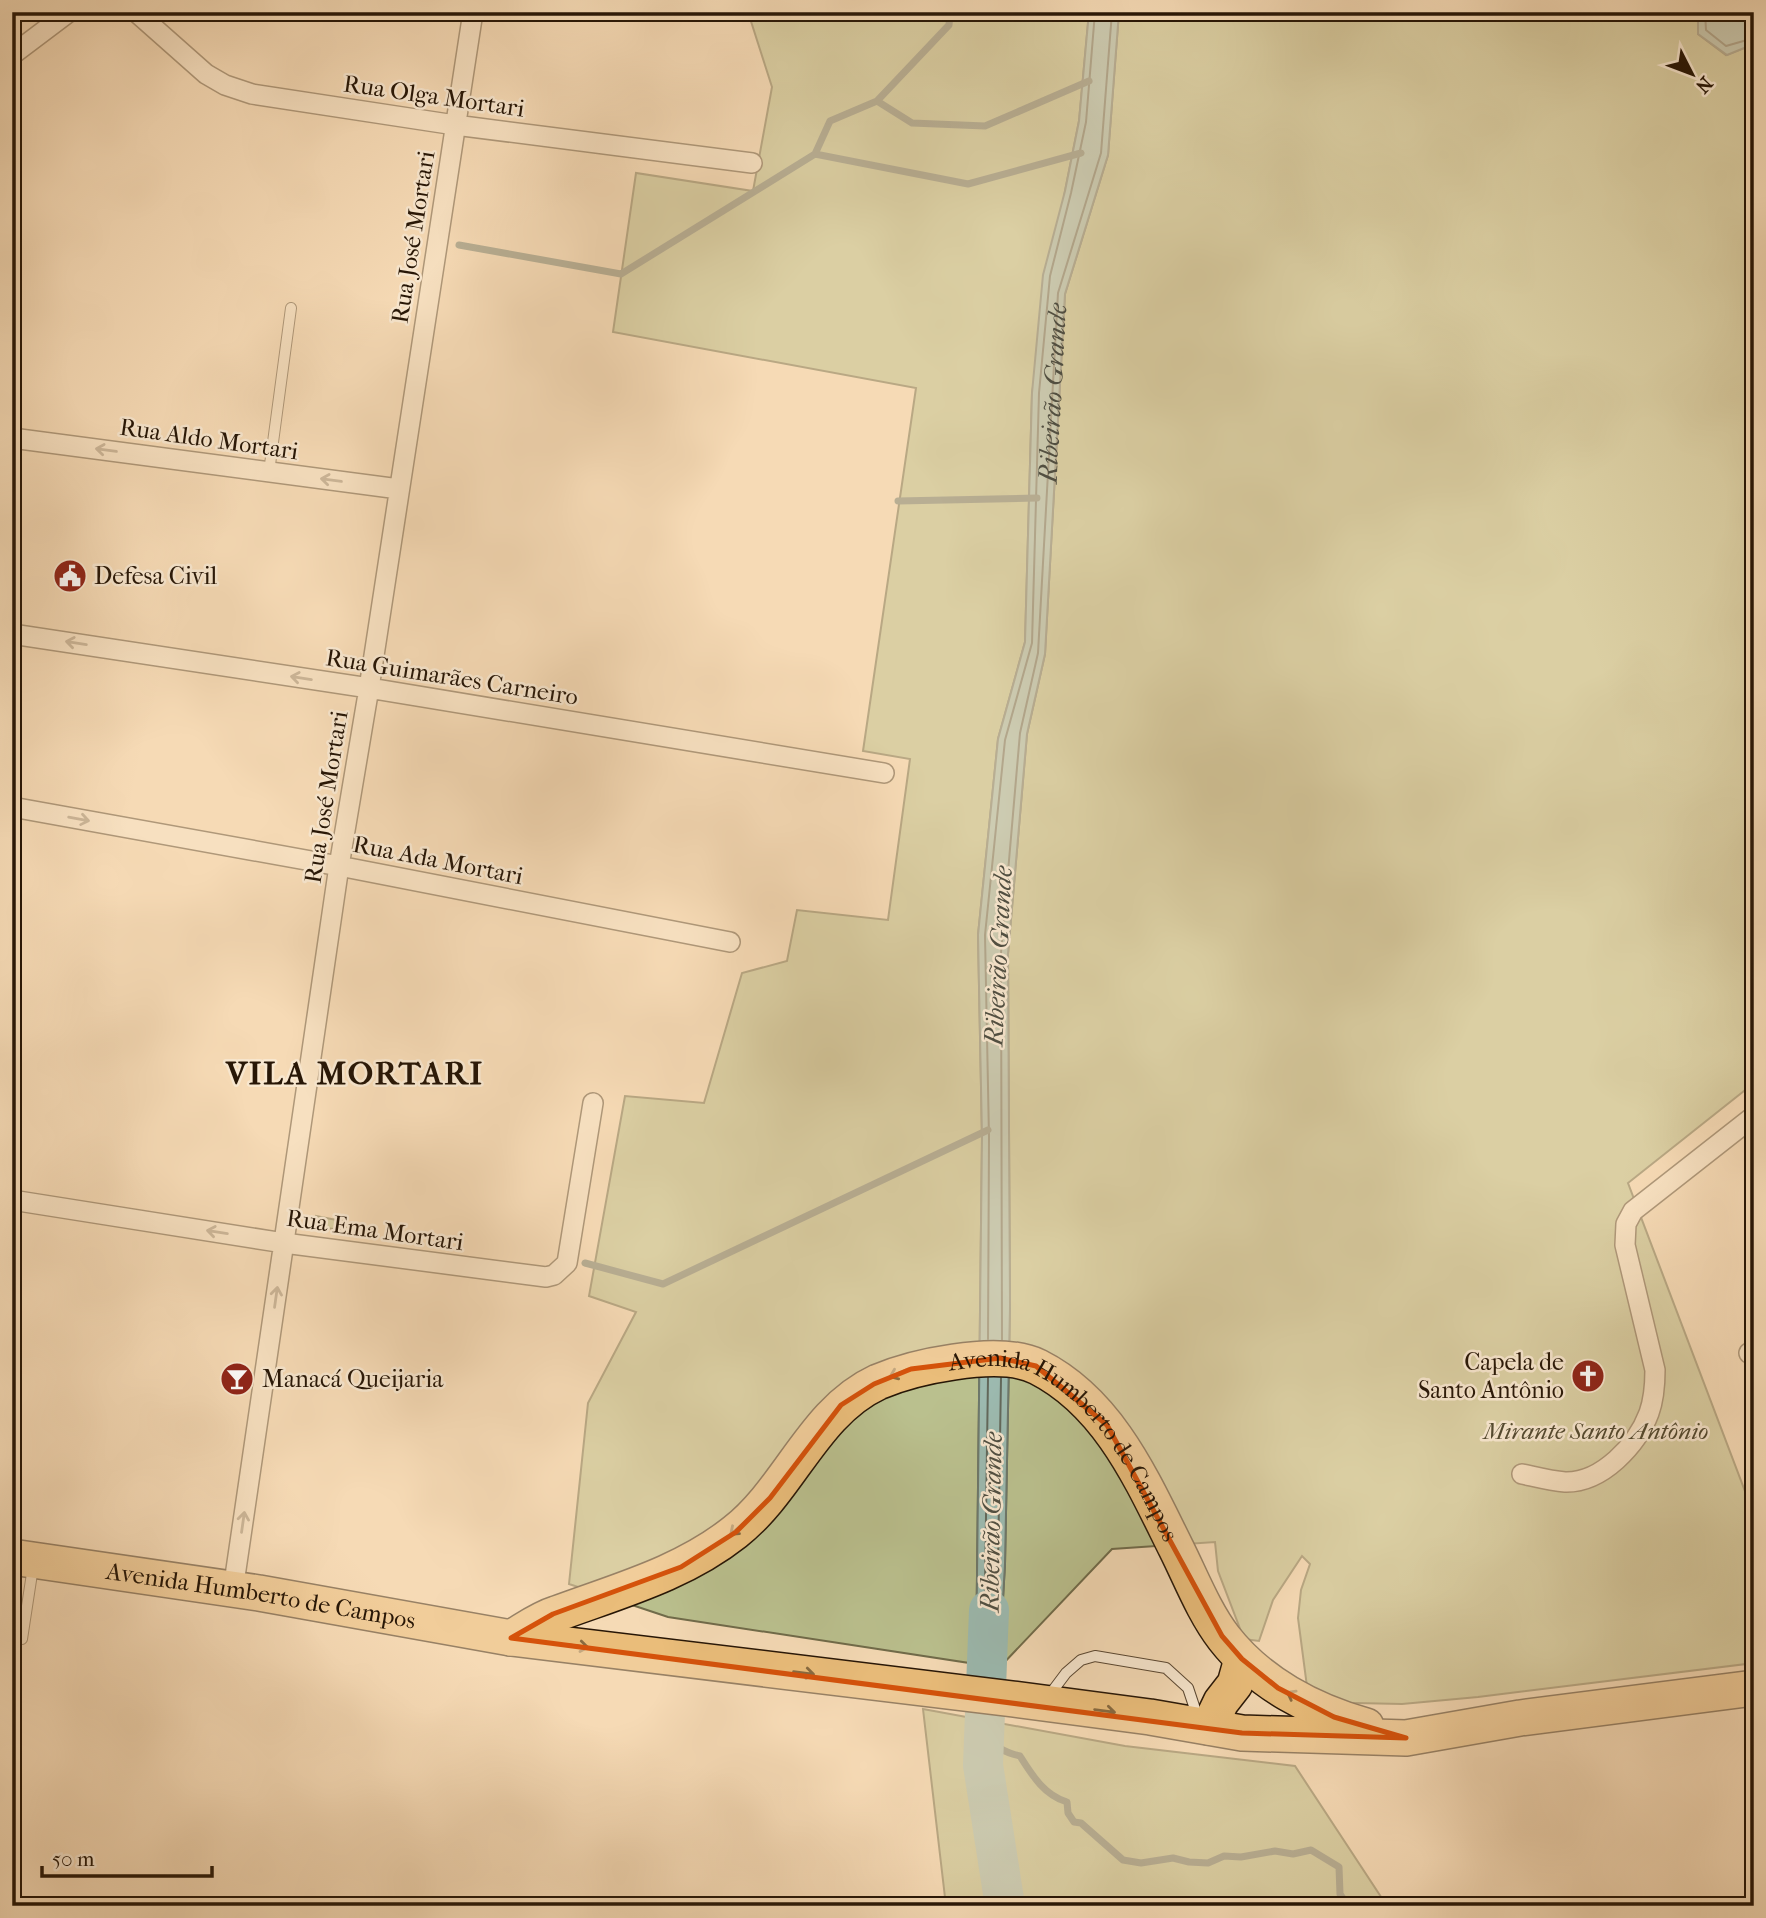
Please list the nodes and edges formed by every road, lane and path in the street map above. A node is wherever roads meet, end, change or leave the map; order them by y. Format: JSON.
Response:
{"nodes":[{"id":1,"x":69,"y":12,"type":"edge"},
{"id":2,"x":136,"y":12,"type":"edge"},
{"id":3,"x":473,"y":12,"type":"edge"},
{"id":4,"x":12,"y":55,"type":"edge"},
{"id":5,"x":455,"y":125,"type":"junction"},
{"id":6,"x":752,"y":163,"type":"dead end"},
{"id":7,"x":291,"y":308,"type":"dead end"},
{"id":8,"x":12,"y":438,"type":"edge"},
{"id":9,"x":269,"y":472,"type":"junction"},
{"id":10,"x":399,"y":489,"type":"junction"},
{"id":11,"x":12,"y":634,"type":"edge"},
{"id":12,"x":369,"y":688,"type":"junction"},
{"id":13,"x":884,"y":773,"type":"dead end"},
{"id":14,"x":12,"y":807,"type":"edge"},
{"id":15,"x":339,"y":866,"type":"junction"},
{"id":16,"x":730,"y":942,"type":"dead end"},
{"id":17,"x":593,"y":1102,"type":"dead end"},
{"id":18,"x":1754,"y":1116,"type":"edge"},
{"id":19,"x":12,"y":1200,"type":"edge"},
{"id":20,"x":284,"y":1243,"type":"junction"},
{"id":21,"x":1522,"y":1475,"type":"dead end"},
{"id":22,"x":23,"y":1558,"type":"edge"},
{"id":23,"x":233,"y":1590,"type":"junction"},
{"id":24,"x":510,"y":1637,"type":"junction"},
{"id":25,"x":22,"y":1639,"type":"dead end"},
{"id":26,"x":1242,"y":1659,"type":"junction"},
{"id":27,"x":1754,"y":1688,"type":"edge"},
{"id":28,"x":1028,"y":1701,"type":"junction"},
{"id":29,"x":1205,"y":1726,"type":"junction"},
{"id":30,"x":1405,"y":1738,"type":"junction"}],
"edges":[{"from":1,"to":4,"type":"street"},
{"from":2,"to":5,"type":"street","name":"Rua Olga Mortari"},
{"from":3,"to":5,"type":"street","name":"Rua José Mortari"},
{"from":5,"to":6,"type":"street","name":"Rua Olga Mortari"},
{"from":5,"to":10,"type":"street","name":"Rua José Mortari"},
{"from":7,"to":9,"type":"lane"},
{"from":9,"to":8,"type":"street","name":"Rua Aldo Mortari","one_way":true},
{"from":10,"to":9,"type":"street","name":"Rua Aldo Mortari","one_way":true},
{"from":10,"to":12,"type":"street","name":"Rua José Mortari"},
{"from":12,"to":11,"type":"street","name":"Rua Guimarães Carneiro","one_way":true},
{"from":12,"to":13,"type":"street","name":"Rua Guimarães Carneiro"},
{"from":12,"to":15,"type":"street","name":"Rua José Mortari"},
{"from":14,"to":15,"type":"street","name":"Rua Ada Mortari","one_way":true},
{"from":15,"to":16,"type":"street","name":"Rua Ada Mortari"},
{"from":15,"to":20,"type":"street","name":"Rua José Mortari"},
{"from":17,"to":20,"type":"street","name":"Rua Ema Mortari"},
{"from":18,"to":21,"type":"street"},
{"from":20,"to":19,"type":"street","name":"Rua Ema Mortari","one_way":true},
{"from":23,"to":20,"type":"street","name":"Rua José Mortari","one_way":true},
{"from":22,"to":23,"type":"highway","name":"Avenida Humberto de Campos"},
{"from":22,"to":25,"type":"lane"},
{"from":23,"to":24,"type":"highway","name":"Avenida Humberto de Campos"},
{"from":26,"to":24,"type":"highway","name":"Avenida Humberto de Campos","one_way":true},
{"from":24,"to":28,"type":"highway","name":"Avenida Humberto de Campos","one_way":true},
{"from":26,"to":29,"type":"highway"},
{"from":30,"to":26,"type":"highway","name":"Avenida Humberto de Campos","one_way":true},
{"from":27,"to":30,"type":"highway","name":"Avenida Humberto de Campos"},
{"from":28,"to":29,"type":"highway","name":"Avenida Humberto de Campos","one_way":true},
{"from":28,"to":29,"type":"lane"},
{"from":29,"to":30,"type":"highway","name":"Avenida Humberto de Campos"}]}
